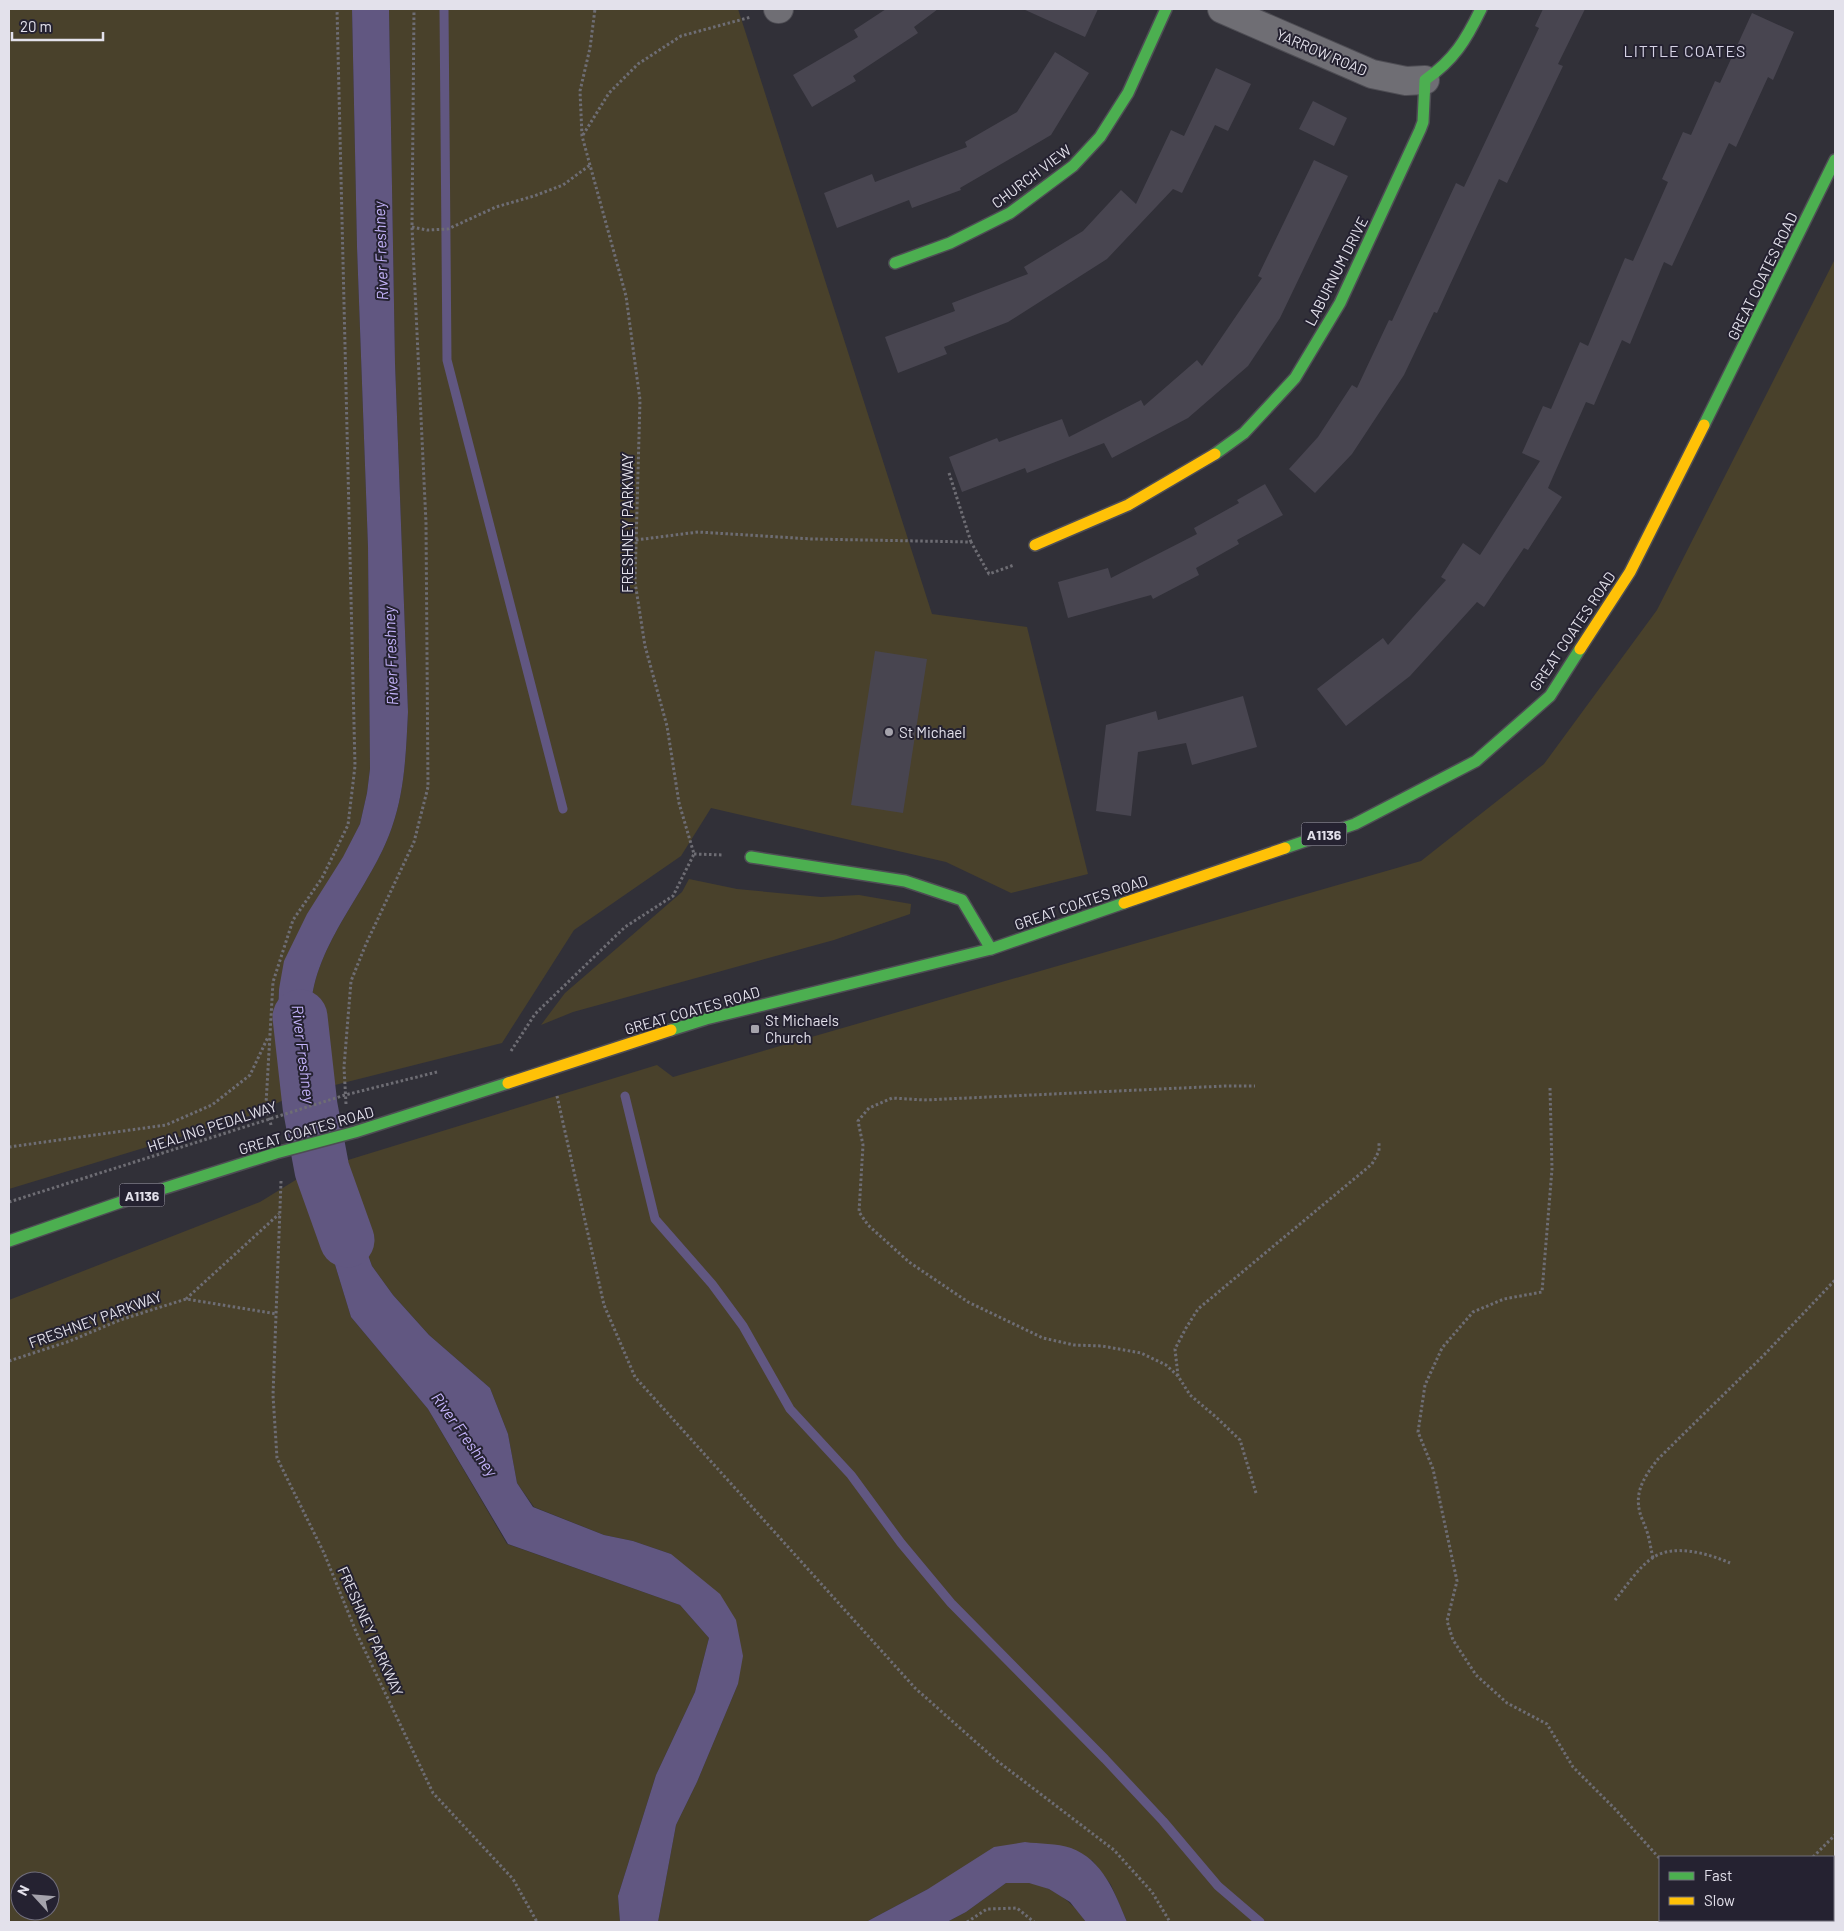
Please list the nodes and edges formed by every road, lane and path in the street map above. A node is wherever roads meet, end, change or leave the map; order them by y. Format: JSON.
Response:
{"nodes":[{"id":1,"x":337,"y":9,"type":"edge"},
{"id":2,"x":414,"y":9,"type":"edge"},
{"id":3,"x":595,"y":9,"type":"edge"},
{"id":4,"x":778,"y":9,"type":"edge"},
{"id":5,"x":1166,"y":9,"type":"edge"},
{"id":6,"x":1222,"y":9,"type":"edge"},
{"id":7,"x":1481,"y":9,"type":"edge"},
{"id":8,"x":1426,"y":80,"type":"junction"},
{"id":9,"x":582,"y":136,"type":"junction"},
{"id":10,"x":1835,"y":160,"type":"edge"},
{"id":11,"x":590,"y":165,"type":"junction"},
{"id":12,"x":412,"y":227,"type":"junction"},
{"id":13,"x":895,"y":263,"type":"dead end"},
{"id":14,"x":948,"y":473,"type":"dead end"},
{"id":15,"x":636,"y":540,"type":"junction"},
{"id":16,"x":971,"y":542,"type":"junction"},
{"id":17,"x":1035,"y":546,"type":"joint"},
{"id":18,"x":751,"y":857,"type":"dead end"},
{"id":19,"x":991,"y":949,"type":"junction"},
{"id":20,"x":269,"y":1034,"type":"junction"},
{"id":21,"x":510,"y":1052,"type":"dead end"},
{"id":22,"x":551,"y":1069,"type":"junction"},
{"id":23,"x":440,"y":1072,"type":"dead end"},
{"id":24,"x":1255,"y":1086,"type":"dead end"},
{"id":25,"x":1550,"y":1088,"type":"dead end"},
{"id":26,"x":345,"y":1095,"type":"junction"},
{"id":27,"x":270,"y":1119,"type":"junction"},
{"id":28,"x":356,"y":1132,"type":"junction"},
{"id":29,"x":1379,"y":1142,"type":"dead end"},
{"id":30,"x":9,"y":1147,"type":"edge"},
{"id":31,"x":282,"y":1186,"type":"dead end"},
{"id":32,"x":9,"y":1202,"type":"edge"},
{"id":33,"x":279,"y":1213,"type":"junction"},
{"id":34,"x":9,"y":1241,"type":"edge"},
{"id":35,"x":1835,"y":1280,"type":"edge"},
{"id":36,"x":186,"y":1299,"type":"junction"},
{"id":37,"x":277,"y":1314,"type":"junction"},
{"id":38,"x":9,"y":1361,"type":"edge"},
{"id":39,"x":1178,"y":1376,"type":"junction"},
{"id":40,"x":1256,"y":1493,"type":"dead end"},
{"id":41,"x":1652,"y":1558,"type":"junction"},
{"id":42,"x":1730,"y":1563,"type":"dead end"},
{"id":43,"x":1615,"y":1600,"type":"dead end"},
{"id":44,"x":1835,"y":1835,"type":"edge"},
{"id":45,"x":1814,"y":1856,"type":"edge"},
{"id":46,"x":1659,"y":1858,"type":"edge"},
{"id":47,"x":537,"y":1922,"type":"edge"},
{"id":48,"x":967,"y":1922,"type":"edge"},
{"id":49,"x":1034,"y":1922,"type":"edge"},
{"id":50,"x":1170,"y":1922,"type":"edge"}],
"edges":[{"from":1,"to":20,"type":"path"},
{"from":2,"to":12,"type":"path"},
{"from":3,"to":9,"type":"path","name":"FRESHNEY PARKWAY"},
{"from":4,"to":9,"type":"path"},
{"from":5,"to":13,"type":"main road","name":"CHURCH VIEW"},
{"from":6,"to":8,"type":"street","name":"YARROW ROAD"},
{"from":7,"to":8,"type":"main road"},
{"from":8,"to":17,"type":"main road","name":"LABURNUM DRIVE"},
{"from":9,"to":11,"type":"path","name":"FRESHNEY PARKWAY"},
{"from":10,"to":19,"type":"main road","name":"GREAT COATES ROAD","number":"A1136"},
{"from":11,"to":12,"type":"path"},
{"from":11,"to":15,"type":"path","name":"FRESHNEY PARKWAY"},
{"from":12,"to":26,"type":"path"},
{"from":14,"to":16,"type":"path"},
{"from":15,"to":16,"type":"path"},
{"from":15,"to":21,"type":"path","name":"FRESHNEY PARKWAY"},
{"from":16,"to":17,"type":"path"},
{"from":18,"to":19,"type":"main road"},
{"from":19,"to":22,"type":"main road","name":"GREAT COATES ROAD","number":"A1136"},
{"from":20,"to":27,"type":"path"},
{"from":20,"to":30,"type":"path"},
{"from":22,"to":28,"type":"main road","name":"GREAT COATES ROAD","number":"A1136"},
{"from":22,"to":50,"type":"path"},
{"from":23,"to":26,"type":"path","name":"HEALING PEDALWAY"},
{"from":24,"to":39,"type":"path"},
{"from":25,"to":46,"type":"path"},
{"from":26,"to":27,"type":"path","name":"HEALING PEDALWAY"},
{"from":26,"to":28,"type":"path"},
{"from":27,"to":32,"type":"path","name":"HEALING PEDALWAY"},
{"from":28,"to":34,"type":"main road","name":"GREAT COATES ROAD","number":"A1136"},
{"from":29,"to":39,"type":"path"},
{"from":31,"to":33,"type":"path","name":"FRESHNEY PARKWAY"},
{"from":33,"to":36,"type":"path"},
{"from":33,"to":37,"type":"path","name":"FRESHNEY PARKWAY"},
{"from":35,"to":41,"type":"path"},
{"from":36,"to":37,"type":"path","name":"FRESHNEY PARKWAY"},
{"from":36,"to":38,"type":"path","name":"FRESHNEY PARKWAY"},
{"from":37,"to":47,"type":"path","name":"FRESHNEY PARKWAY"},
{"from":39,"to":40,"type":"path"},
{"from":41,"to":42,"type":"path"},
{"from":41,"to":43,"type":"path"},
{"from":44,"to":45,"type":"path"},
{"from":48,"to":49,"type":"path"}]}
